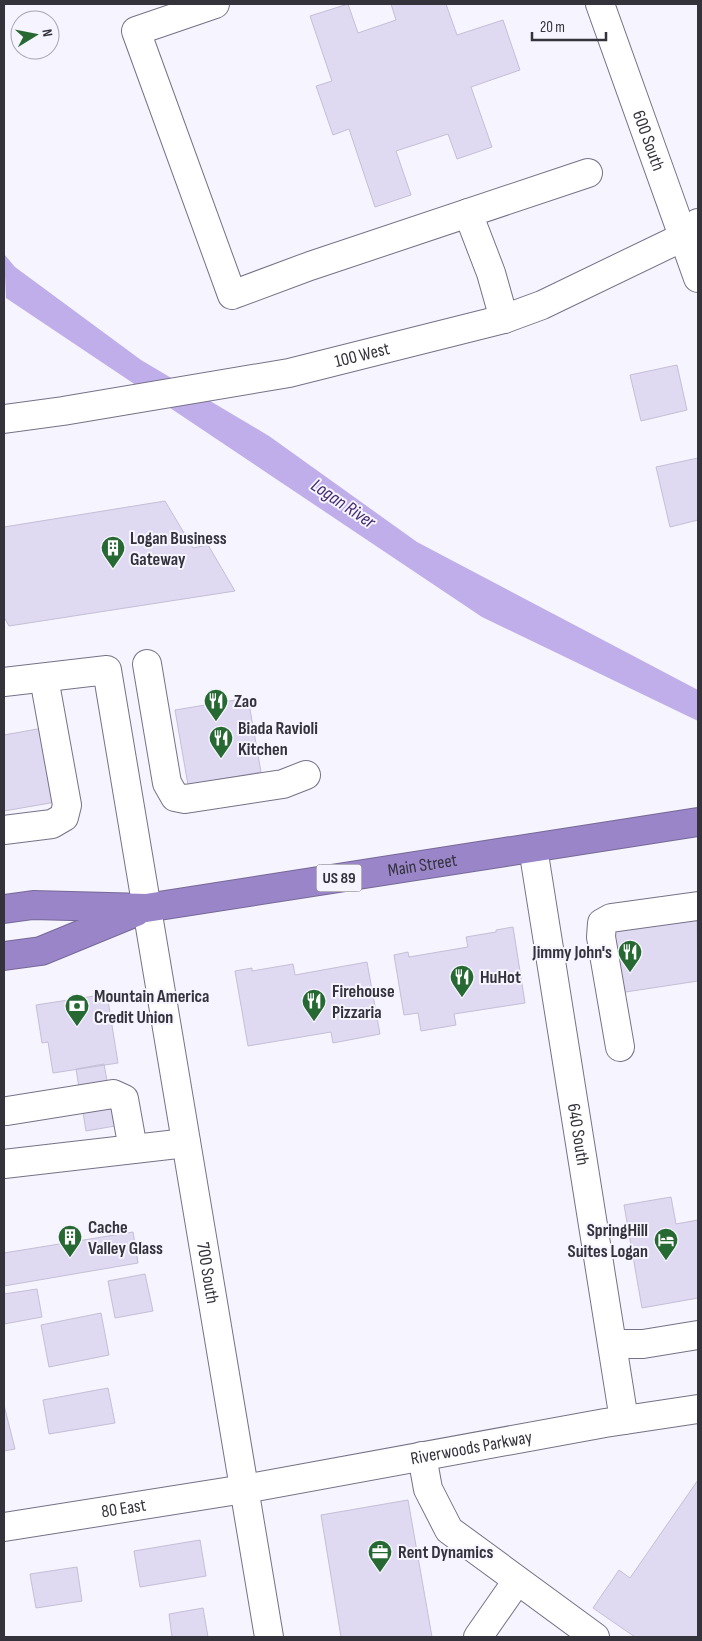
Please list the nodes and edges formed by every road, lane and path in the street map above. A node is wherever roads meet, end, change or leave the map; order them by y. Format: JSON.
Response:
{"nodes":[{"id":1,"x":215,"y":4,"type":"edge"},
{"id":2,"x":605,"y":5,"type":"edge"},
{"id":3,"x":588,"y":173,"type":"dead end"},
{"id":4,"x":468,"y":213,"type":"junction"},
{"id":5,"x":691,"y":230,"type":"edge"},
{"id":6,"x":698,"y":278,"type":"edge"},
{"id":7,"x":504,"y":318,"type":"junction"},
{"id":8,"x":4,"y":418,"type":"edge"},
{"id":9,"x":147,"y":664,"type":"dead end"},
{"id":10,"x":44,"y":678,"type":"junction"},
{"id":11,"x":4,"y":682,"type":"edge"},
{"id":12,"x":306,"y":775,"type":"dead end"},
{"id":13,"x":698,"y":822,"type":"edge"},
{"id":14,"x":4,"y":830,"type":"edge"},
{"id":15,"x":532,"y":848,"type":"junction"},
{"id":16,"x":698,"y":906,"type":"edge"},
{"id":17,"x":146,"y":908,"type":"junction"},
{"id":18,"x":4,"y":910,"type":"edge"},
{"id":19,"x":4,"y":956,"type":"edge"},
{"id":20,"x":620,"y":1047,"type":"dead end"},
{"id":21,"x":8,"y":1111,"type":"dead end"},
{"id":22,"x":186,"y":1143,"type":"junction"},
{"id":23,"x":133,"y":1149,"type":"junction"},
{"id":24,"x":4,"y":1164,"type":"edge"},
{"id":25,"x":698,"y":1335,"type":"edge"},
{"id":26,"x":612,"y":1344,"type":"junction"},
{"id":27,"x":698,"y":1409,"type":"edge"},
{"id":28,"x":624,"y":1420,"type":"junction"},
{"id":29,"x":422,"y":1456,"type":"junction"},
{"id":30,"x":244,"y":1489,"type":"junction"},
{"id":31,"x":4,"y":1528,"type":"edge"},
{"id":32,"x":517,"y":1581,"type":"junction"},
{"id":33,"x":269,"y":1637,"type":"edge"},
{"id":34,"x":478,"y":1637,"type":"edge"},
{"id":35,"x":595,"y":1637,"type":"edge"}],
"edges":[{"from":1,"to":4,"type":"street"},
{"from":2,"to":5,"type":"street","name":"600 South"},
{"from":3,"to":4,"type":"street"},
{"from":4,"to":7,"type":"street"},
{"from":5,"to":6,"type":"street","name":"600 South"},
{"from":5,"to":7,"type":"street","name":"100 West"},
{"from":7,"to":8,"type":"street","name":"100 West"},
{"from":9,"to":12,"type":"street"},
{"from":10,"to":11,"type":"street"},
{"from":10,"to":14,"type":"street"},
{"from":10,"to":17,"type":"street","name":"700 South"},
{"from":13,"to":15,"type":"highway","name":"Main Street","number":"US 89"},
{"from":15,"to":17,"type":"highway","name":"Main Street","number":"US 89"},
{"from":15,"to":26,"type":"street","name":"640 South"},
{"from":16,"to":20,"type":"street"},
{"from":17,"to":18,"type":"highway","name":"Main Street","number":"US 89"},
{"from":17,"to":19,"type":"highway","name":"Main Street","number":"US 89"},
{"from":17,"to":22,"type":"street","name":"700 South"},
{"from":21,"to":23,"type":"street"},
{"from":22,"to":23,"type":"street"},
{"from":22,"to":30,"type":"street","name":"700 South"},
{"from":23,"to":24,"type":"street"},
{"from":25,"to":26,"type":"street"},
{"from":26,"to":28,"type":"street","name":"640 South"},
{"from":27,"to":28,"type":"street","name":"Riverwoods Parkway"},
{"from":28,"to":29,"type":"street","name":"Riverwoods Parkway"},
{"from":29,"to":30,"type":"street","name":"Riverwoods Parkway"},
{"from":29,"to":32,"type":"street"},
{"from":30,"to":31,"type":"street","name":"80 East"},
{"from":30,"to":33,"type":"street","name":"700 South"},
{"from":32,"to":34,"type":"street"},
{"from":32,"to":35,"type":"street"}]}
